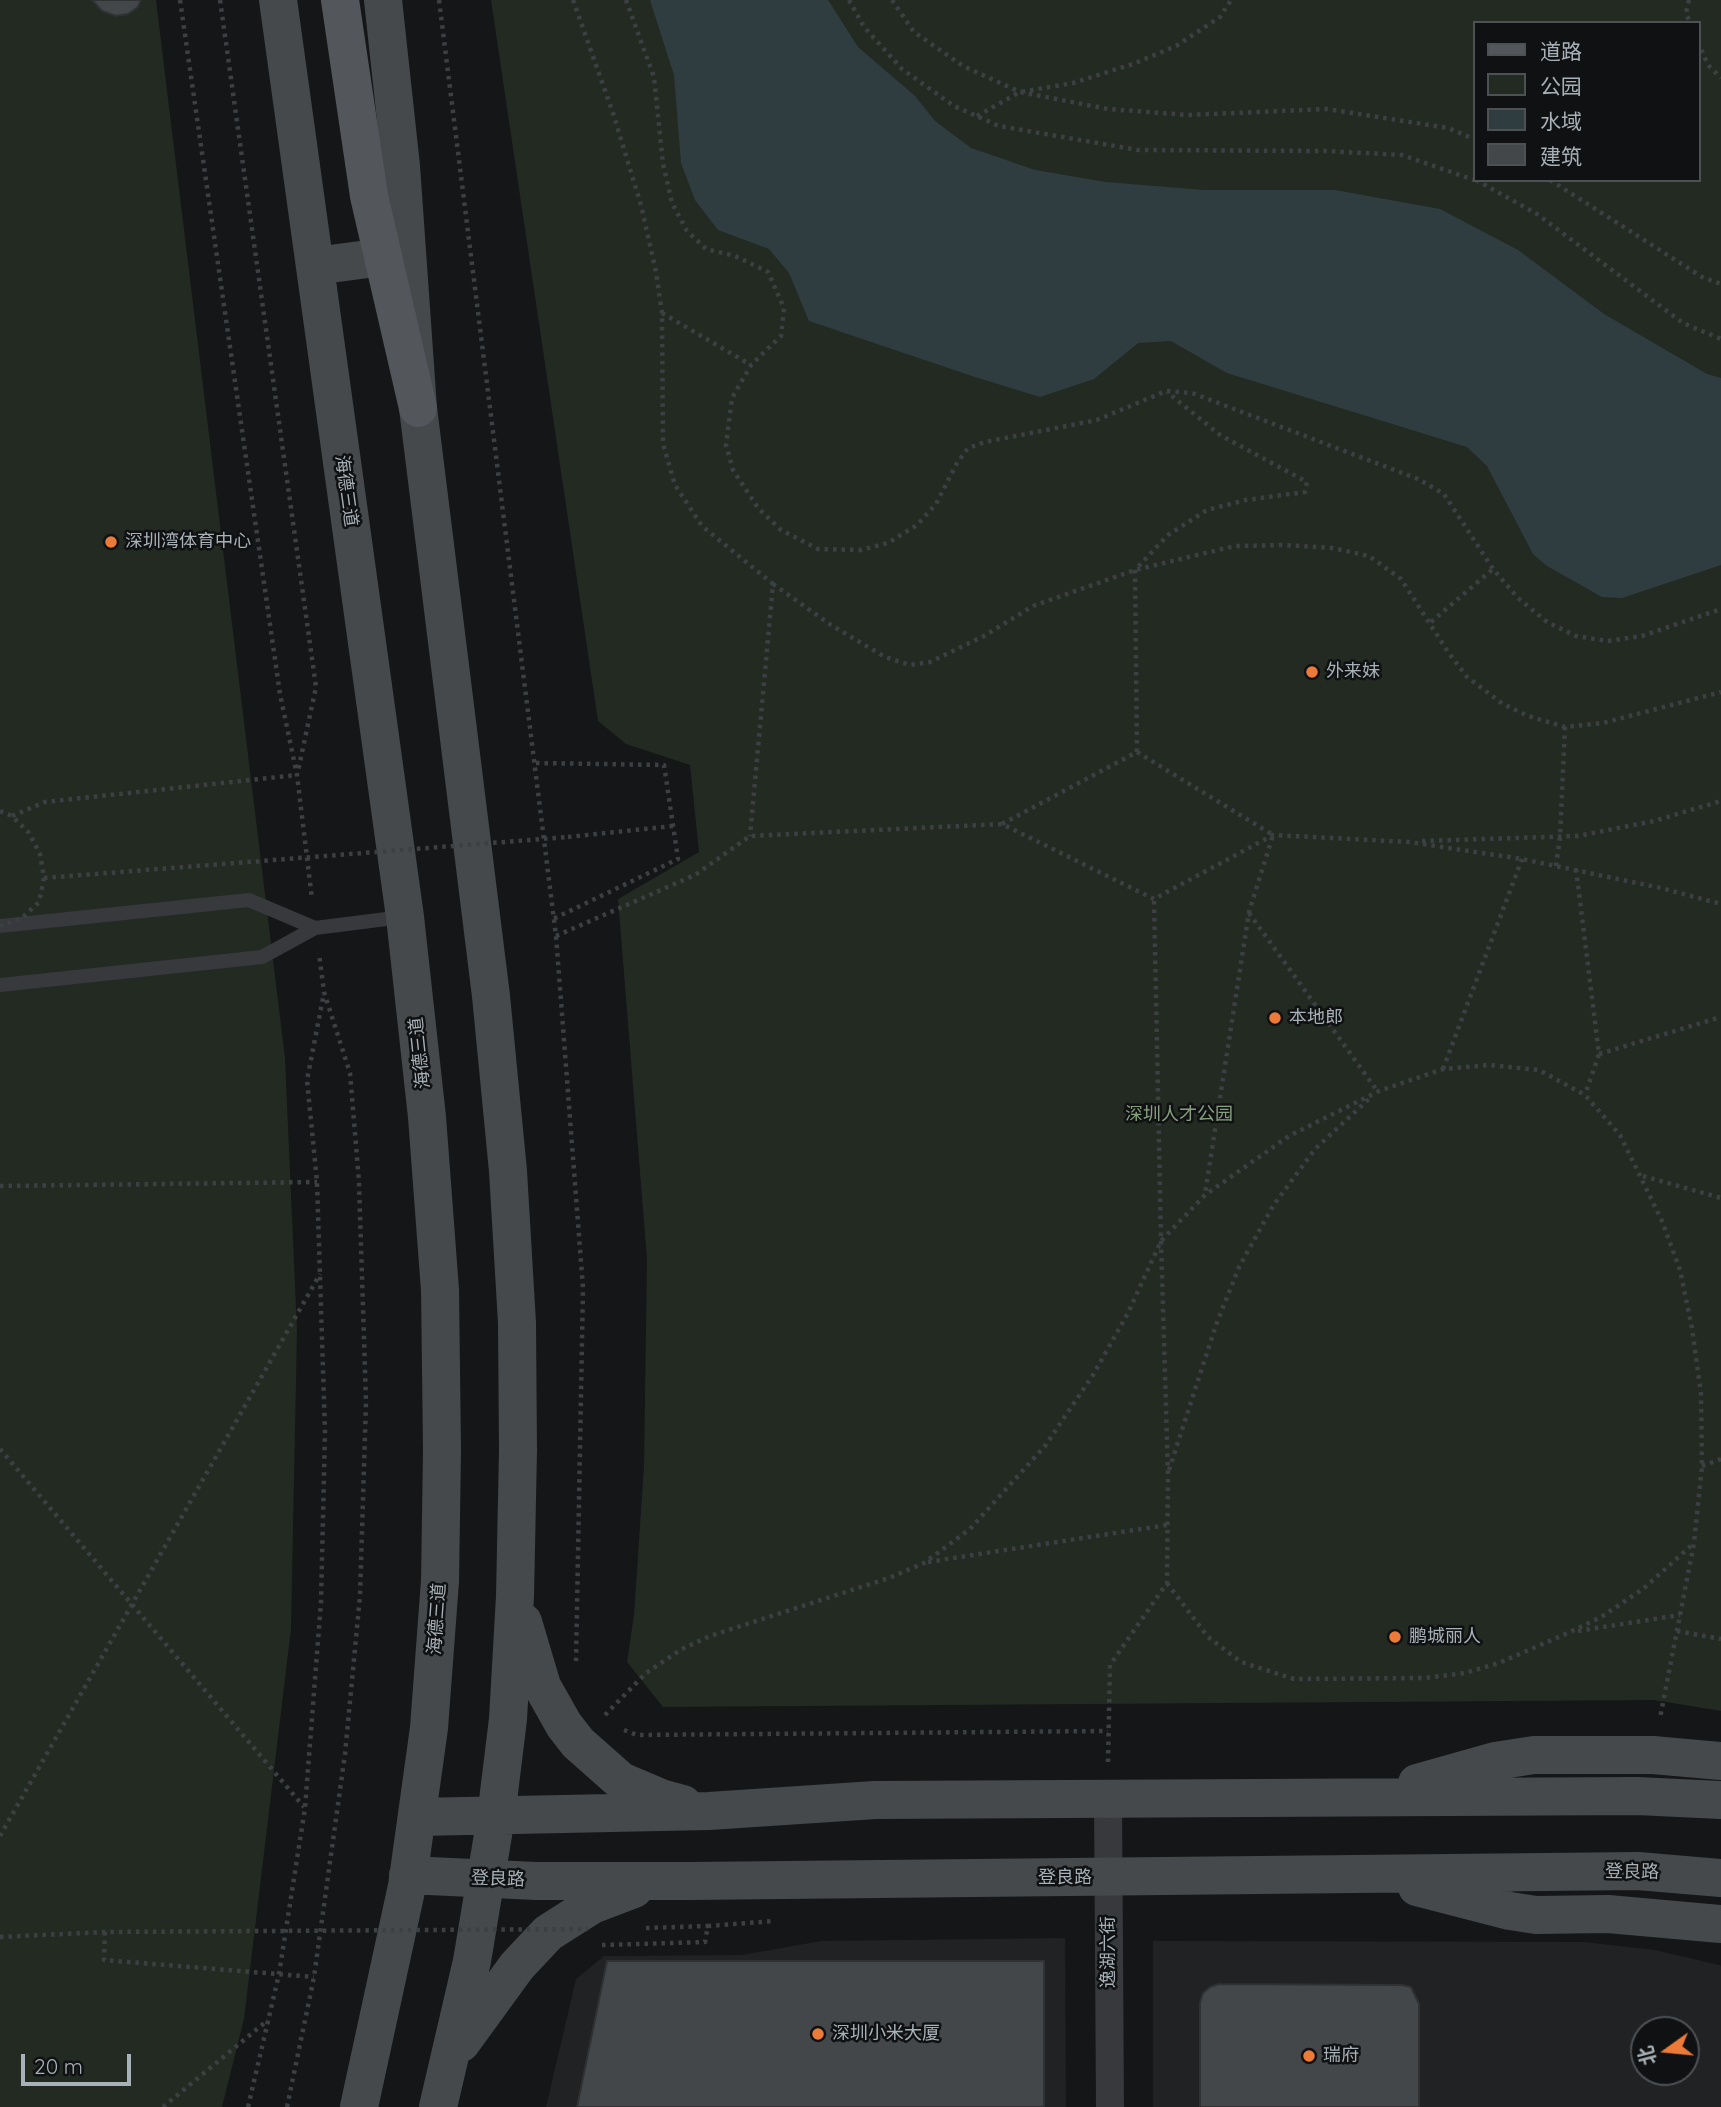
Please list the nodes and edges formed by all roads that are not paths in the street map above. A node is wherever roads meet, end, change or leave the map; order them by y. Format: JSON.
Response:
{"nodes":[{"id":1,"x":278,"y":0,"type":"edge"},
{"id":2,"x":340,"y":0,"type":"edge"},
{"id":3,"x":383,"y":0,"type":"edge"},
{"id":4,"x":383,"y":257,"type":"junction"},
{"id":5,"x":315,"y":266,"type":"junction"},
{"id":6,"x":418,"y":408,"type":"junction"},
{"id":7,"x":405,"y":917,"type":"junction"},
{"id":8,"x":0,"y":926,"type":"edge"},
{"id":9,"x":315,"y":928,"type":"junction"},
{"id":10,"x":0,"y":985,"type":"edge"},
{"id":11,"x":515,"y":1588,"type":"junction"},
{"id":12,"x":1721,"y":1761,"type":"edge"},
{"id":13,"x":1368,"y":1797,"type":"junction"},
{"id":14,"x":1108,"y":1798,"type":"junction"},
{"id":15,"x":1721,"y":1800,"type":"edge"},
{"id":16,"x":709,"y":1811,"type":"junction"},
{"id":17,"x":417,"y":1817,"type":"junction"},
{"id":18,"x":496,"y":1817,"type":"junction"},
{"id":19,"x":1367,"y":1874,"type":"junction"},
{"id":20,"x":408,"y":1875,"type":"junction"},
{"id":21,"x":1108,"y":1878,"type":"junction"},
{"id":22,"x":1721,"y":1878,"type":"edge"},
{"id":23,"x":485,"y":1879,"type":"junction"},
{"id":24,"x":690,"y":1881,"type":"junction"},
{"id":25,"x":1721,"y":1924,"type":"edge"},
{"id":26,"x":450,"y":2059,"type":"junction"},
{"id":27,"x":359,"y":2107,"type":"edge"},
{"id":28,"x":438,"y":2107,"type":"edge"},
{"id":29,"x":1110,"y":2107,"type":"edge"}],
"edges":[{"from":1,"to":5,"type":"main road","name":"海德三道"},
{"from":2,"to":4,"type":"main road"},
{"from":3,"to":6,"type":"main road"},
{"from":4,"to":5,"type":"main road"},
{"from":4,"to":6,"type":"main road"},
{"from":5,"to":7,"type":"main road","name":"海德三道"},
{"from":6,"to":11,"type":"main road"},
{"from":7,"to":9,"type":"lane"},
{"from":7,"to":17,"type":"main road","name":"海德三道"},
{"from":8,"to":9,"type":"lane"},
{"from":9,"to":10,"type":"lane"},
{"from":11,"to":16,"type":"main road"},
{"from":11,"to":18,"type":"main road"},
{"from":12,"to":13,"type":"main road"},
{"from":13,"to":14,"type":"main road"},
{"from":13,"to":15,"type":"main road"},
{"from":14,"to":16,"type":"main road"},
{"from":14,"to":21,"type":"street","name":"逸湖六街"},
{"from":16,"to":18,"type":"main road"},
{"from":17,"to":18,"type":"main road"},
{"from":17,"to":20,"type":"main road","name":"海德三道"},
{"from":18,"to":23,"type":"main road"},
{"from":19,"to":21,"type":"main road","name":"登良路"},
{"from":19,"to":22,"type":"main road","name":"登良路"},
{"from":19,"to":25,"type":"main road"},
{"from":20,"to":23,"type":"main road","name":"登良路"},
{"from":20,"to":27,"type":"main road","name":"海德三道"},
{"from":21,"to":24,"type":"main road","name":"登良路"},
{"from":21,"to":29,"type":"street","name":"逸湖六街"},
{"from":23,"to":24,"type":"main road","name":"登良路"},
{"from":23,"to":26,"type":"main road"},
{"from":24,"to":26,"type":"main road"},
{"from":26,"to":28,"type":"main road"}]}
